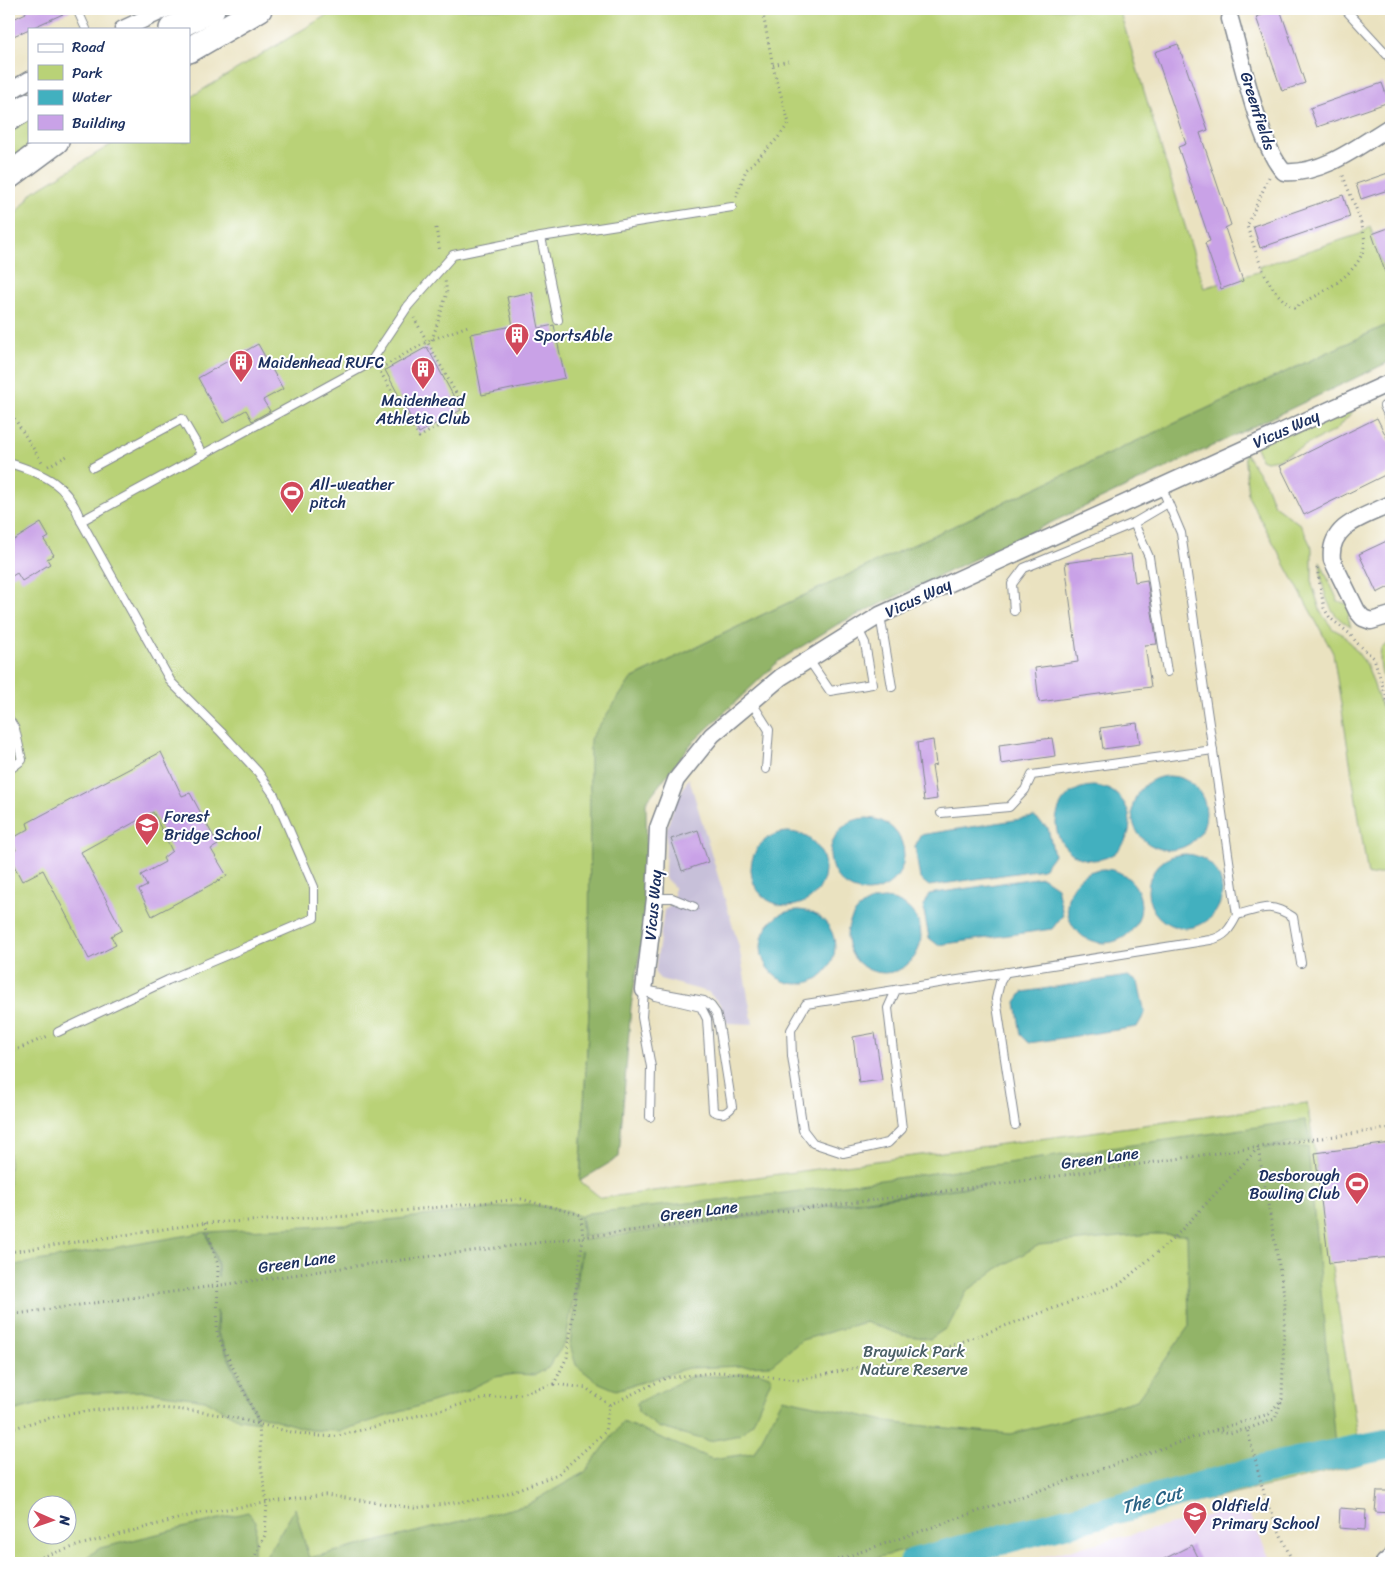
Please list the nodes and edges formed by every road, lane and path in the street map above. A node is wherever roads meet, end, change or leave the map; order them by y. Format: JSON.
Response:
{"nodes":[{"id":1,"x":78,"y":9,"type":"edge"},
{"id":2,"x":166,"y":9,"type":"edge"},
{"id":3,"x":212,"y":9,"type":"edge"},
{"id":4,"x":260,"y":9,"type":"edge"},
{"id":5,"x":762,"y":9,"type":"edge"},
{"id":6,"x":1345,"y":9,"type":"edge"},
{"id":7,"x":1230,"y":19,"type":"dead end"},
{"id":8,"x":86,"y":28,"type":"edge"},
{"id":9,"x":125,"y":28,"type":"edge"},
{"id":10,"x":174,"y":28,"type":"edge"},
{"id":11,"x":190,"y":49,"type":"edge"},
{"id":12,"x":1391,"y":59,"type":"edge"},
{"id":13,"x":788,"y":61,"type":"dead end"},
{"id":14,"x":773,"y":65,"type":"junction"},
{"id":15,"x":28,"y":81,"type":"edge"},
{"id":16,"x":9,"y":92,"type":"edge"},
{"id":17,"x":28,"y":107,"type":"edge"},
{"id":18,"x":9,"y":118,"type":"edge"},
{"id":19,"x":1391,"y":126,"type":"edge"},
{"id":20,"x":55,"y":142,"type":"edge"},
{"id":21,"x":1337,"y":160,"type":"junction"},
{"id":22,"x":1276,"y":163,"type":"junction"},
{"id":23,"x":9,"y":176,"type":"edge"},
{"id":24,"x":732,"y":207,"type":"joint"},
{"id":25,"x":436,"y":228,"type":"dead end"},
{"id":26,"x":541,"y":237,"type":"junction"},
{"id":27,"x":442,"y":268,"type":"junction"},
{"id":28,"x":408,"y":306,"type":"junction"},
{"id":29,"x":558,"y":320,"type":"dead end"},
{"id":30,"x":468,"y":326,"type":"dead end"},
{"id":31,"x":432,"y":340,"type":"junction"},
{"id":32,"x":428,"y":342,"type":"junction"},
{"id":33,"x":370,"y":363,"type":"junction"},
{"id":34,"x":379,"y":369,"type":"junction"},
{"id":35,"x":1391,"y":382,"type":"edge"},
{"id":36,"x":1384,"y":406,"type":"dead end"},
{"id":37,"x":9,"y":410,"type":"edge"},
{"id":38,"x":1391,"y":421,"type":"edge"},
{"id":39,"x":69,"y":455,"type":"dead end"},
{"id":40,"x":202,"y":455,"type":"junction"},
{"id":41,"x":9,"y":463,"type":"edge"},
{"id":42,"x":92,"y":467,"type":"dead end"},
{"id":43,"x":1165,"y":495,"type":"junction"},
{"id":44,"x":1391,"y":504,"type":"edge"},
{"id":45,"x":81,"y":521,"type":"junction"},
{"id":46,"x":1134,"y":523,"type":"junction"},
{"id":47,"x":1014,"y":611,"type":"dead end"},
{"id":48,"x":1391,"y":615,"type":"edge"},
{"id":49,"x":880,"y":616,"type":"junction"},
{"id":50,"x":858,"y":630,"type":"junction"},
{"id":51,"x":809,"y":660,"type":"junction"},
{"id":52,"x":1167,"y":672,"type":"dead end"},
{"id":53,"x":892,"y":687,"type":"dead end"},
{"id":54,"x":752,"y":702,"type":"junction"},
{"id":55,"x":9,"y":719,"type":"edge"},
{"id":56,"x":1213,"y":750,"type":"junction"},
{"id":57,"x":766,"y":769,"type":"dead end"},
{"id":58,"x":9,"y":770,"type":"edge"},
{"id":59,"x":941,"y":814,"type":"dead end"},
{"id":60,"x":655,"y":898,"type":"junction"},
{"id":61,"x":694,"y":907,"type":"dead end"},
{"id":62,"x":1237,"y":916,"type":"junction"},
{"id":63,"x":1301,"y":963,"type":"dead end"},
{"id":64,"x":1006,"y":972,"type":"junction"},
{"id":65,"x":644,"y":990,"type":"junction"},
{"id":66,"x":896,"y":990,"type":"junction"},
{"id":67,"x":58,"y":1032,"type":"joint"},
{"id":68,"x":9,"y":1053,"type":"edge"},
{"id":69,"x":650,"y":1117,"type":"dead end"},
{"id":70,"x":1015,"y":1125,"type":"dead end"},
{"id":71,"x":1391,"y":1128,"type":"edge"},
{"id":72,"x":1258,"y":1148,"type":"junction"},
{"id":73,"x":205,"y":1223,"type":"junction"},
{"id":74,"x":583,"y":1238,"type":"junction"},
{"id":75,"x":9,"y":1252,"type":"edge"},
{"id":76,"x":217,"y":1285,"type":"junction"},
{"id":77,"x":9,"y":1315,"type":"edge"},
{"id":78,"x":554,"y":1384,"type":"junction"},
{"id":79,"x":1282,"y":1399,"type":"junction"},
{"id":80,"x":609,"y":1405,"type":"junction"},
{"id":81,"x":259,"y":1423,"type":"junction"},
{"id":82,"x":1247,"y":1429,"type":"junction"},
{"id":83,"x":9,"y":1430,"type":"edge"},
{"id":84,"x":1215,"y":1430,"type":"junction"},
{"id":85,"x":267,"y":1503,"type":"junction"},
{"id":86,"x":1391,"y":1557,"type":"edge"},
{"id":87,"x":23,"y":1563,"type":"edge"},
{"id":88,"x":252,"y":1563,"type":"edge"},
{"id":89,"x":828,"y":1563,"type":"edge"},
{"id":90,"x":1293,"y":1563,"type":"edge"},
{"id":91,"x":1384,"y":1563,"type":"edge"}],
"edges":[{"from":1,"to":8,"type":"lane"},
{"from":2,"to":9,"type":"street"},
{"from":3,"to":10,"type":"main road"},
{"from":4,"to":11,"type":"main road"},
{"from":5,"to":14,"type":"path"},
{"from":6,"to":12,"type":"lane"},
{"from":7,"to":22,"type":"street","name":"Greenfields"},
{"from":13,"to":14,"type":"path"},
{"from":14,"to":24,"type":"path"},
{"from":15,"to":16,"type":"street"},
{"from":17,"to":18,"type":"main road"},
{"from":19,"to":21,"type":"street","name":"Greenfields"},
{"from":20,"to":23,"type":"main road"},
{"from":21,"to":22,"type":"street","name":"Greenfields"},
{"from":21,"to":22,"type":"path"},
{"from":24,"to":26,"type":"lane"},
{"from":25,"to":27,"type":"path"},
{"from":26,"to":27,"type":"lane"},
{"from":26,"to":29,"type":"lane"},
{"from":27,"to":28,"type":"lane"},
{"from":27,"to":31,"type":"path"},
{"from":28,"to":32,"type":"path"},
{"from":28,"to":33,"type":"lane"},
{"from":30,"to":31,"type":"path"},
{"from":31,"to":32,"type":"path"},
{"from":32,"to":34,"type":"path"},
{"from":32,"to":34,"type":"path"},
{"from":33,"to":34,"type":"path"},
{"from":33,"to":40,"type":"lane"},
{"from":35,"to":43,"type":"street","name":"Vicus Way"},
{"from":36,"to":38,"type":"lane"},
{"from":37,"to":39,"type":"path"},
{"from":40,"to":42,"type":"lane"},
{"from":40,"to":45,"type":"lane"},
{"from":41,"to":45,"type":"lane"},
{"from":43,"to":46,"type":"lane"},
{"from":43,"to":49,"type":"street","name":"Vicus Way"},
{"from":43,"to":56,"type":"lane"},
{"from":44,"to":48,"type":"street"},
{"from":45,"to":67,"type":"lane"},
{"from":46,"to":47,"type":"lane"},
{"from":46,"to":52,"type":"lane"},
{"from":49,"to":50,"type":"street","name":"Vicus Way"},
{"from":49,"to":53,"type":"lane"},
{"from":50,"to":51,"type":"street","name":"Vicus Way"},
{"from":50,"to":51,"type":"lane"},
{"from":51,"to":54,"type":"street","name":"Vicus Way"},
{"from":54,"to":57,"type":"lane"},
{"from":54,"to":60,"type":"street","name":"Vicus Way"},
{"from":55,"to":58,"type":"lane"},
{"from":56,"to":59,"type":"lane"},
{"from":56,"to":62,"type":"lane"},
{"from":60,"to":61,"type":"lane"},
{"from":60,"to":65,"type":"street","name":"Vicus Way"},
{"from":62,"to":63,"type":"lane"},
{"from":62,"to":64,"type":"lane"},
{"from":64,"to":66,"type":"lane"},
{"from":64,"to":70,"type":"lane"},
{"from":65,"to":65,"type":"lane"},
{"from":65,"to":69,"type":"lane"},
{"from":66,"to":66,"type":"lane"},
{"from":67,"to":68,"type":"path"},
{"from":71,"to":72,"type":"path","name":"Green Lane"},
{"from":72,"to":74,"type":"path","name":"Green Lane"},
{"from":72,"to":79,"type":"path"},
{"from":72,"to":80,"type":"path"},
{"from":73,"to":74,"type":"path"},
{"from":73,"to":75,"type":"path"},
{"from":73,"to":76,"type":"path"},
{"from":74,"to":76,"type":"path","name":"Green Lane"},
{"from":74,"to":78,"type":"path"},
{"from":76,"to":77,"type":"path","name":"Green Lane"},
{"from":76,"to":81,"type":"path"},
{"from":78,"to":80,"type":"path"},
{"from":78,"to":81,"type":"path"},
{"from":79,"to":82,"type":"path"},
{"from":79,"to":84,"type":"path"},
{"from":80,"to":85,"type":"path"},
{"from":81,"to":83,"type":"path"},
{"from":81,"to":85,"type":"path"},
{"from":82,"to":84,"type":"path"},
{"from":82,"to":90,"type":"path"},
{"from":84,"to":89,"type":"path"},
{"from":85,"to":87,"type":"path"},
{"from":85,"to":88,"type":"path"},
{"from":86,"to":91,"type":"street"}]}
